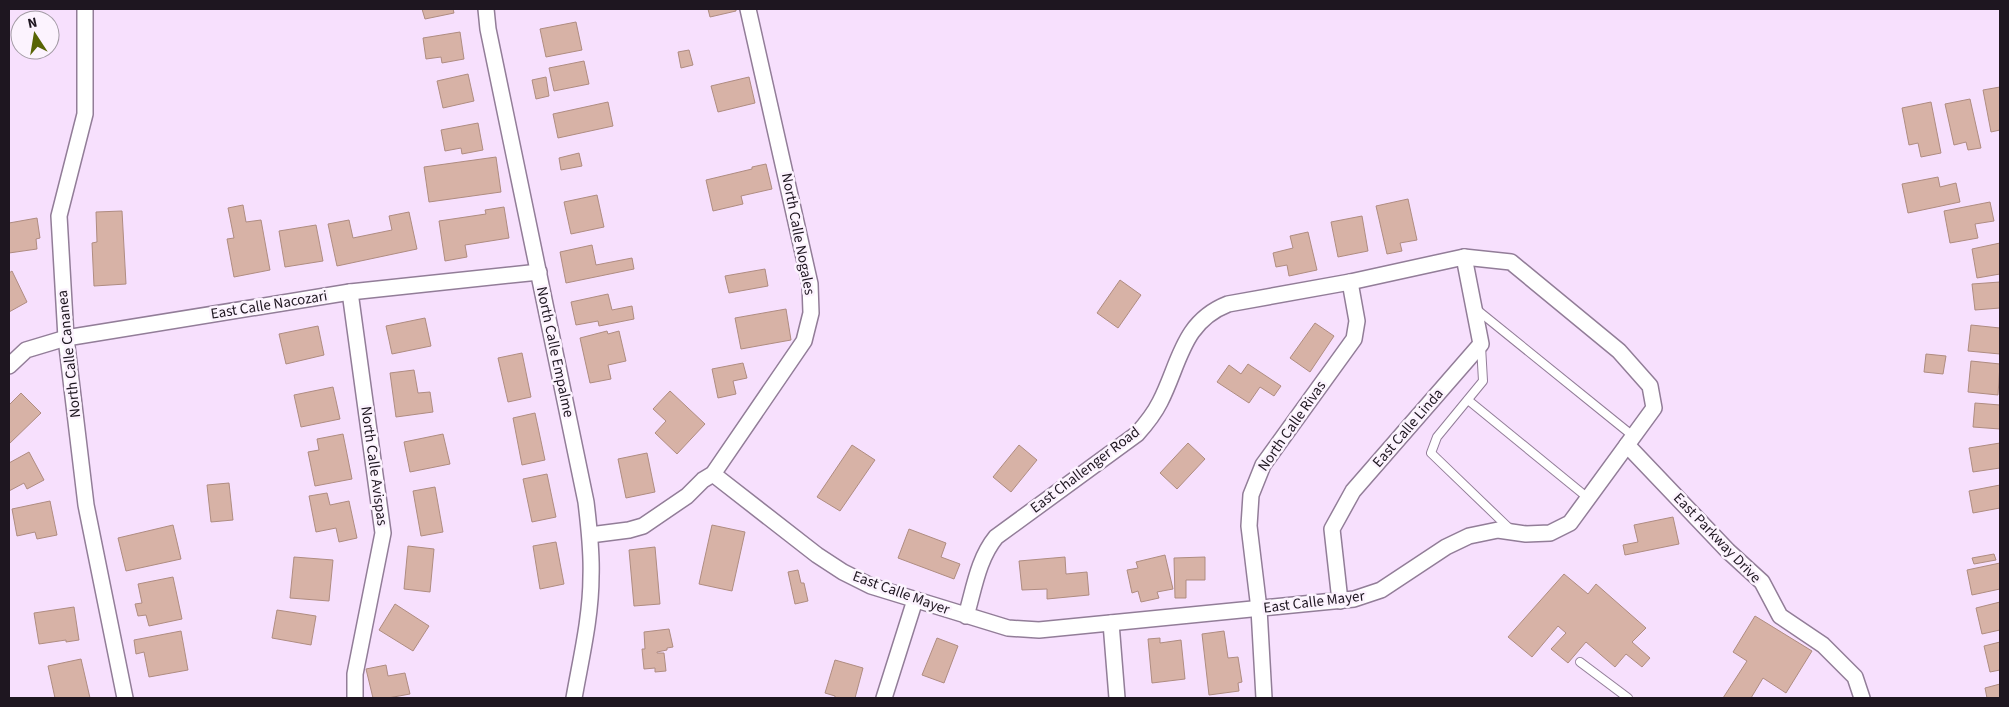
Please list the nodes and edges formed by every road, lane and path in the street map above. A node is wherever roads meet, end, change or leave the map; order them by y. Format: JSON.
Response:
{"nodes":[{"id":1,"x":85,"y":9,"type":"edge"},
{"id":2,"x":486,"y":9,"type":"edge"},
{"id":3,"x":748,"y":9,"type":"edge"},
{"id":4,"x":1464,"y":258,"type":"junction"},
{"id":5,"x":539,"y":272,"type":"junction"},
{"id":6,"x":1350,"y":282,"type":"junction"},
{"id":7,"x":350,"y":292,"type":"junction"},
{"id":8,"x":1474,"y":307,"type":"junction"},
{"id":9,"x":66,"y":338,"type":"junction"},
{"id":10,"x":1481,"y":344,"type":"junction"},
{"id":11,"x":9,"y":366,"type":"edge"},
{"id":12,"x":1468,"y":400,"type":"junction"},
{"id":13,"x":1630,"y":440,"type":"junction"},
{"id":14,"x":713,"y":474,"type":"junction"},
{"id":15,"x":1588,"y":498,"type":"junction"},
{"id":16,"x":1514,"y":532,"type":"junction"},
{"id":17,"x":590,"y":535,"type":"junction"},
{"id":18,"x":915,"y":600,"type":"junction"},
{"id":19,"x":1340,"y":601,"type":"junction"},
{"id":20,"x":1259,"y":609,"type":"junction"},
{"id":21,"x":966,"y":616,"type":"junction"},
{"id":22,"x":1111,"y":623,"type":"junction"},
{"id":23,"x":1580,"y":662,"type":"dead end"},
{"id":24,"x":126,"y":698,"type":"edge"},
{"id":25,"x":355,"y":698,"type":"edge"},
{"id":26,"x":574,"y":698,"type":"edge"},
{"id":27,"x":884,"y":698,"type":"edge"},
{"id":28,"x":1117,"y":698,"type":"edge"},
{"id":29,"x":1264,"y":698,"type":"edge"},
{"id":30,"x":1628,"y":698,"type":"edge"},
{"id":31,"x":1862,"y":698,"type":"edge"}],
"edges":[{"from":1,"to":9,"type":"street","name":"North Calle Cananea"},
{"from":2,"to":5,"type":"street","name":"North Calle Empalme"},
{"from":3,"to":14,"type":"street","name":"North Calle Nogales"},
{"from":4,"to":6,"type":"street","name":"East Challenger Road"},
{"from":4,"to":8,"type":"street"},
{"from":4,"to":13,"type":"street","name":"East Calle Mayer"},
{"from":5,"to":7,"type":"street","name":"East Calle Nacozari"},
{"from":5,"to":17,"type":"street","name":"North Calle Empalme"},
{"from":6,"to":20,"type":"street","name":"North Calle Rivas"},
{"from":6,"to":21,"type":"street","name":"East Challenger Road"},
{"from":7,"to":9,"type":"street","name":"East Calle Nacozari"},
{"from":7,"to":25,"type":"street","name":"North Calle Avispas"},
{"from":8,"to":10,"type":"street"},
{"from":8,"to":13,"type":"lane"},
{"from":9,"to":11,"type":"street","name":"East Calle Nacozari"},
{"from":9,"to":24,"type":"street","name":"North Calle Cananea"},
{"from":10,"to":12,"type":"lane"},
{"from":10,"to":19,"type":"street","name":"East Calle Linda"},
{"from":12,"to":15,"type":"lane"},
{"from":12,"to":16,"type":"lane"},
{"from":13,"to":15,"type":"street","name":"East Calle Mayer"},
{"from":13,"to":31,"type":"street","name":"East Parkway Drive"},
{"from":14,"to":17,"type":"street","name":"North Calle Nogales"},
{"from":14,"to":18,"type":"street","name":"East Calle Mayer"},
{"from":15,"to":16,"type":"street","name":"East Calle Mayer"},
{"from":16,"to":19,"type":"street","name":"East Calle Mayer"},
{"from":17,"to":26,"type":"street","name":"North Calle Empalme"},
{"from":18,"to":21,"type":"street","name":"East Calle Mayer"},
{"from":18,"to":27,"type":"street"},
{"from":19,"to":20,"type":"street","name":"East Calle Mayer"},
{"from":20,"to":22,"type":"street","name":"East Calle Mayer"},
{"from":20,"to":29,"type":"street","name":"North Calle Rivas"},
{"from":21,"to":22,"type":"street","name":"East Calle Mayer"},
{"from":22,"to":28,"type":"street"},
{"from":23,"to":30,"type":"lane"}]}
